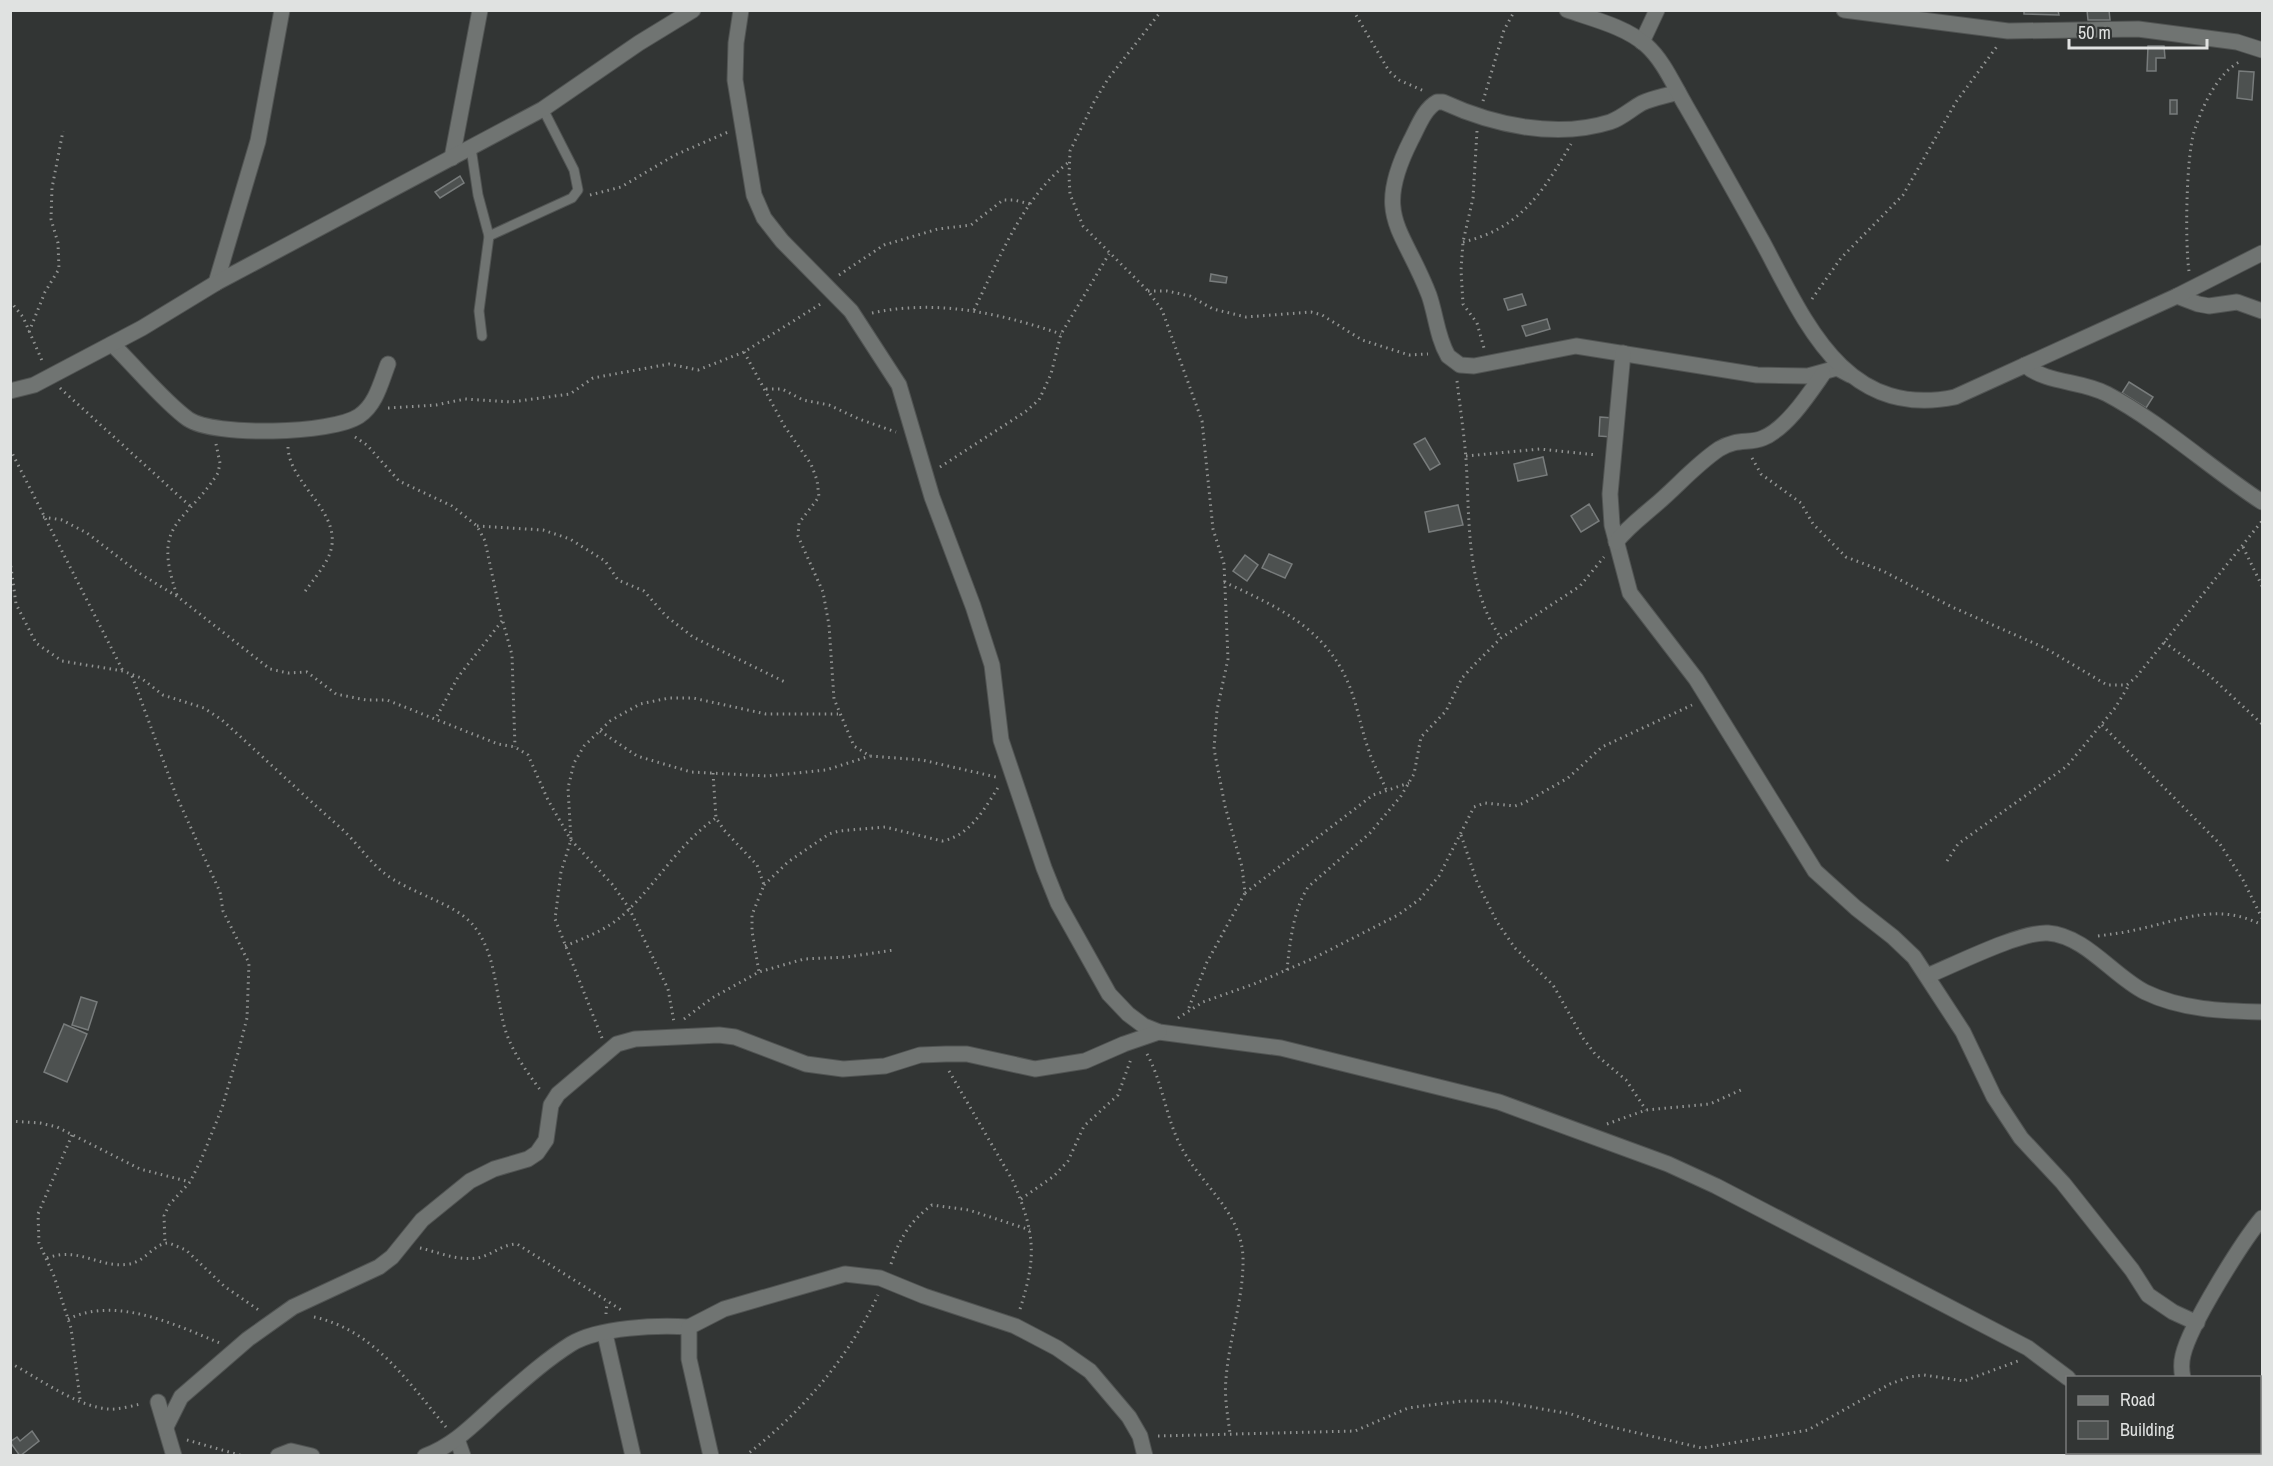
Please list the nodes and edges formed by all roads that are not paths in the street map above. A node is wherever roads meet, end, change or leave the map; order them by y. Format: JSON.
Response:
{"nodes":[{"id":1,"x":282,"y":10,"type":"edge"},
{"id":2,"x":480,"y":10,"type":"edge"},
{"id":3,"x":693,"y":10,"type":"edge"},
{"id":4,"x":741,"y":10,"type":"edge"},
{"id":5,"x":1567,"y":10,"type":"edge"},
{"id":6,"x":1657,"y":10,"type":"edge"},
{"id":7,"x":1844,"y":10,"type":"edge"},
{"id":8,"x":1642,"y":42,"type":"junction"},
{"id":9,"x":2262,"y":50,"type":"edge"},
{"id":10,"x":1678,"y":92,"type":"junction"},
{"id":11,"x":543,"y":109,"type":"junction"},
{"id":12,"x":471,"y":148,"type":"junction"},
{"id":13,"x":452,"y":158,"type":"junction"},
{"id":14,"x":489,"y":236,"type":"junction"},
{"id":15,"x":2262,"y":253,"type":"edge"},
{"id":16,"x":216,"y":283,"type":"junction"},
{"id":17,"x":2177,"y":296,"type":"junction"},
{"id":18,"x":2262,"y":311,"type":"edge"},
{"id":19,"x":482,"y":336,"type":"dead end"},
{"id":20,"x":112,"y":344,"type":"junction"},
{"id":21,"x":1623,"y":353,"type":"junction"},
{"id":22,"x":388,"y":364,"type":"dead end"},
{"id":23,"x":2025,"y":365,"type":"junction"},
{"id":24,"x":1823,"y":374,"type":"junction"},
{"id":25,"x":1850,"y":375,"type":"junction"},
{"id":26,"x":10,"y":391,"type":"edge"},
{"id":27,"x":2262,"y":502,"type":"edge"},
{"id":28,"x":1616,"y":542,"type":"junction"},
{"id":29,"x":1927,"y":976,"type":"junction"},
{"id":30,"x":2262,"y":1012,"type":"edge"},
{"id":31,"x":1160,"y":1032,"type":"junction"},
{"id":32,"x":2262,"y":1218,"type":"edge"},
{"id":33,"x":2197,"y":1323,"type":"junction"},
{"id":34,"x":689,"y":1327,"type":"junction"},
{"id":35,"x":605,"y":1334,"type":"junction"},
{"id":36,"x":2183,"y":1376,"type":"edge"},
{"id":37,"x":2066,"y":1377,"type":"edge"},
{"id":38,"x":158,"y":1402,"type":"road end"},
{"id":39,"x":167,"y":1431,"type":"junction"},
{"id":40,"x":457,"y":1439,"type":"junction"},
{"id":41,"x":174,"y":1455,"type":"edge"},
{"id":42,"x":278,"y":1455,"type":"edge"},
{"id":43,"x":312,"y":1455,"type":"edge"},
{"id":44,"x":425,"y":1455,"type":"edge"},
{"id":45,"x":463,"y":1455,"type":"edge"},
{"id":46,"x":633,"y":1455,"type":"edge"},
{"id":47,"x":711,"y":1455,"type":"edge"},
{"id":48,"x":1145,"y":1455,"type":"edge"}],
"edges":[{"from":1,"to":16,"type":"street"},
{"from":2,"to":13,"type":"street"},
{"from":3,"to":11,"type":"street"},
{"from":4,"to":31,"type":"street"},
{"from":5,"to":8,"type":"street"},
{"from":6,"to":8,"type":"street"},
{"from":7,"to":9,"type":"street"},
{"from":8,"to":10,"type":"street"},
{"from":10,"to":21,"type":"street"},
{"from":10,"to":25,"type":"street"},
{"from":11,"to":12,"type":"street"},
{"from":11,"to":14,"type":"lane"},
{"from":12,"to":13,"type":"street"},
{"from":12,"to":14,"type":"lane"},
{"from":13,"to":16,"type":"street"},
{"from":14,"to":19,"type":"lane"},
{"from":15,"to":17,"type":"street"},
{"from":16,"to":20,"type":"street"},
{"from":17,"to":18,"type":"street"},
{"from":17,"to":23,"type":"street"},
{"from":20,"to":22,"type":"street"},
{"from":20,"to":26,"type":"street"},
{"from":21,"to":24,"type":"street"},
{"from":21,"to":28,"type":"street"},
{"from":23,"to":25,"type":"street"},
{"from":23,"to":27,"type":"street"},
{"from":24,"to":25,"type":"street"},
{"from":24,"to":28,"type":"street"},
{"from":28,"to":29,"type":"street"},
{"from":29,"to":30,"type":"street"},
{"from":29,"to":33,"type":"street"},
{"from":31,"to":37,"type":"street"},
{"from":31,"to":39,"type":"street"},
{"from":32,"to":33,"type":"street"},
{"from":33,"to":36,"type":"street"},
{"from":34,"to":35,"type":"street"},
{"from":34,"to":47,"type":"street"},
{"from":34,"to":48,"type":"street"},
{"from":35,"to":40,"type":"street"},
{"from":35,"to":46,"type":"street"},
{"from":38,"to":39,"type":"street"},
{"from":39,"to":41,"type":"street"},
{"from":40,"to":44,"type":"street"},
{"from":40,"to":45,"type":"street"},
{"from":42,"to":43,"type":"street"}]}
